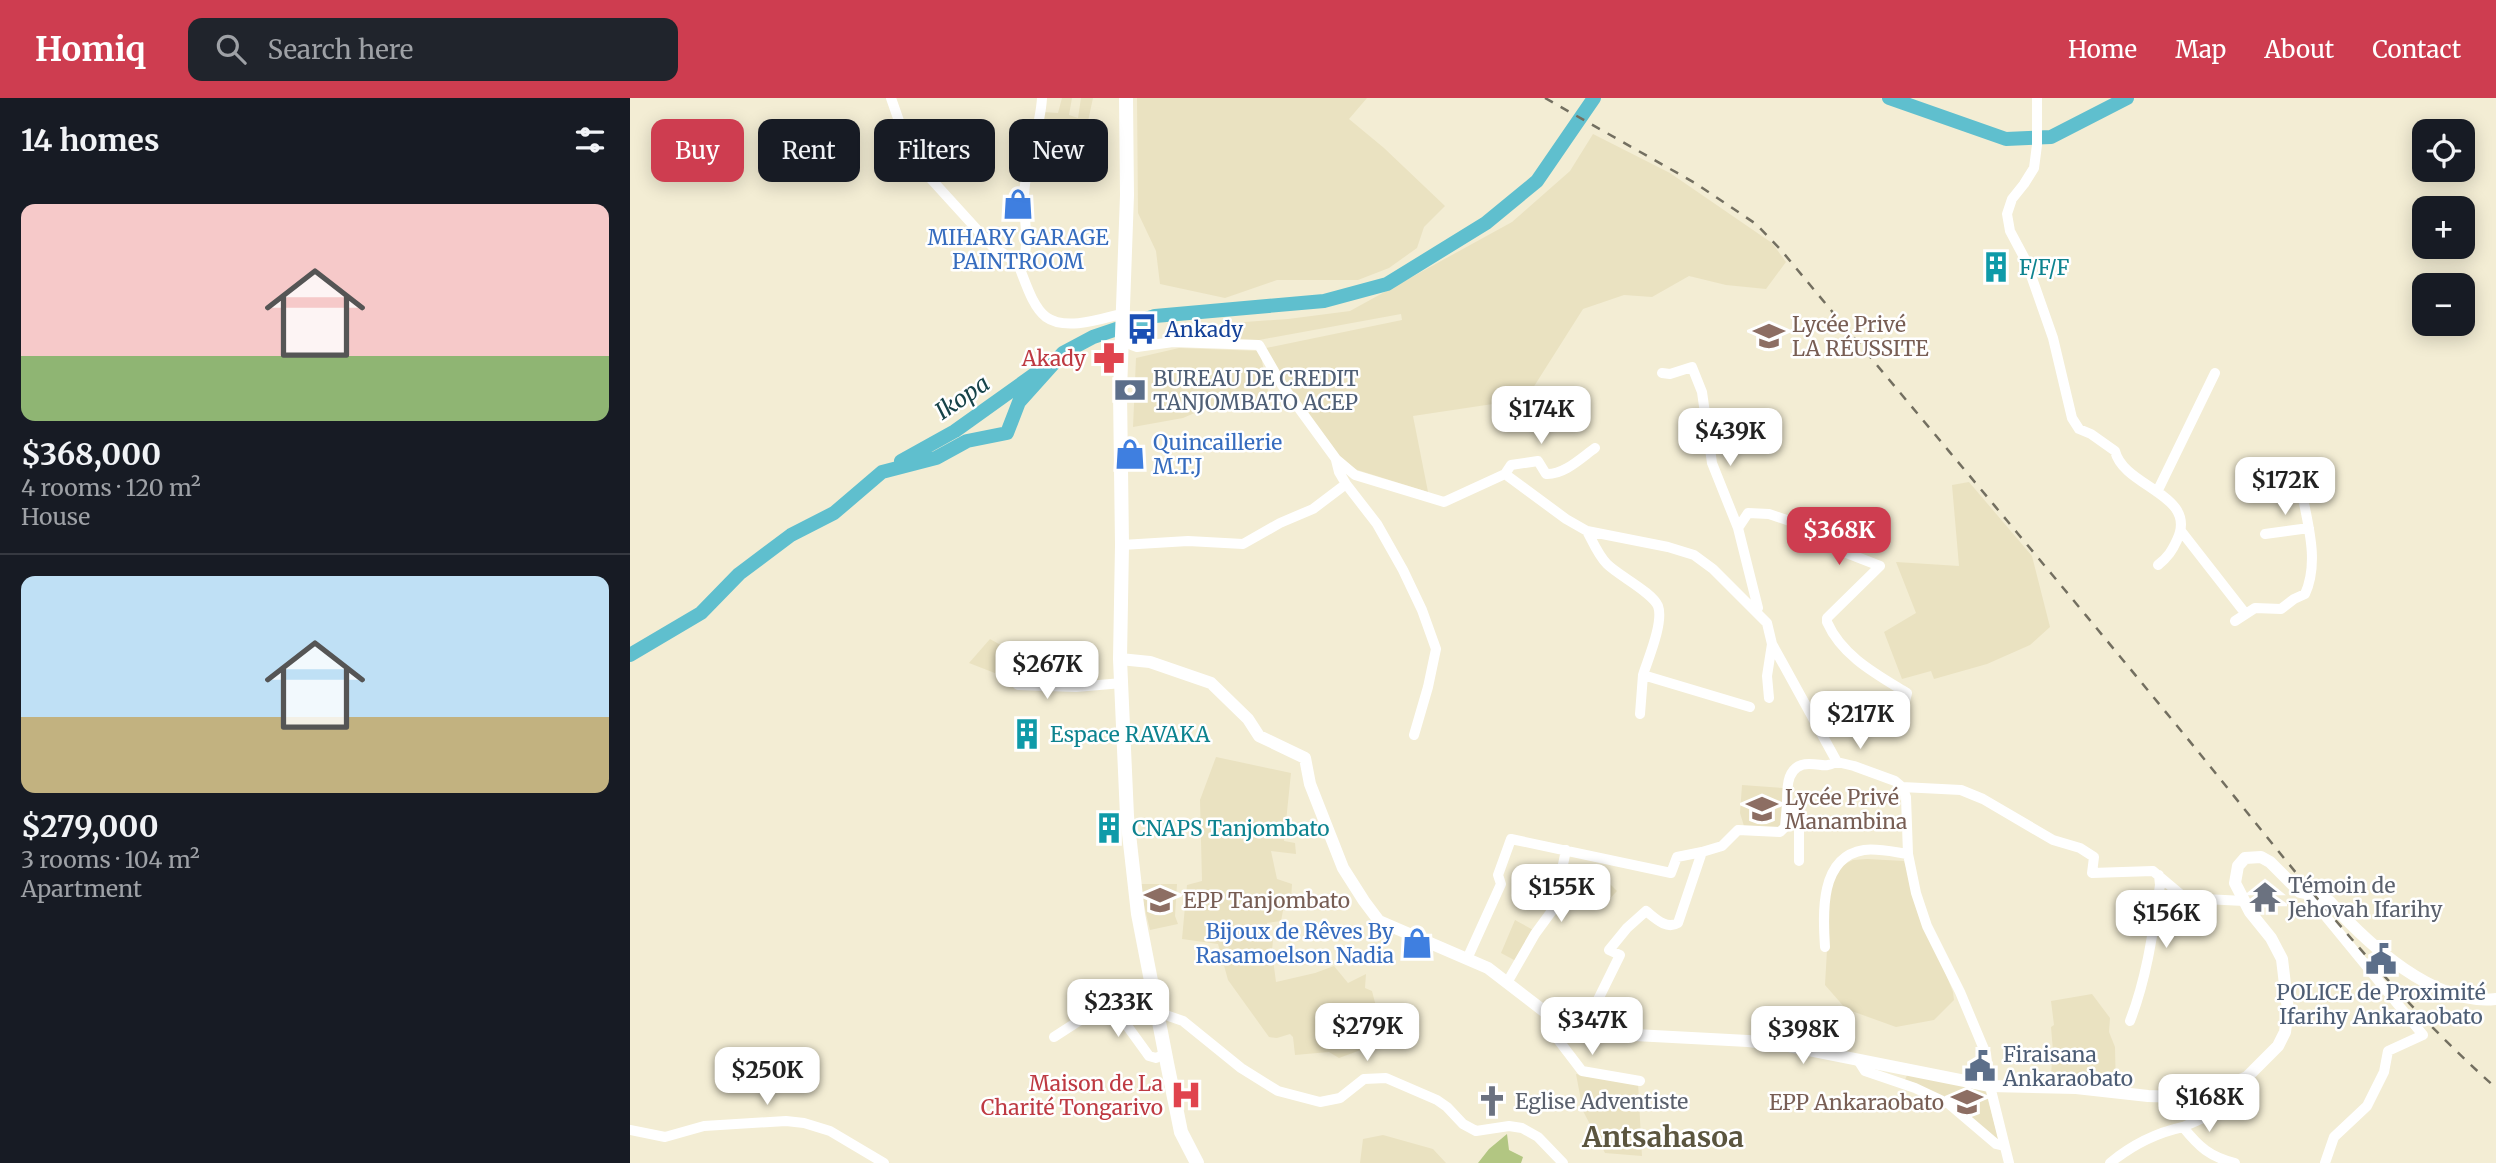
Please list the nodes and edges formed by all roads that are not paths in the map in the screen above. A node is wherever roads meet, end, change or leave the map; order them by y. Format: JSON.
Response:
{"nodes":[{"id":1,"x":891,"y":98,"type":"edge"},
{"id":2,"x":1042,"y":98,"type":"edge"},
{"id":3,"x":1126,"y":98,"type":"edge"},
{"id":4,"x":2037,"y":98,"type":"edge"},
{"id":5,"x":1020,"y":269,"type":"junction"},
{"id":6,"x":1121,"y":328,"type":"junction"},
{"id":7,"x":1662,"y":373,"type":"dead end"},
{"id":8,"x":2215,"y":373,"type":"dead end"},
{"id":9,"x":1595,"y":448,"type":"dead end"},
{"id":10,"x":1336,"y":459,"type":"junction"},
{"id":11,"x":1505,"y":474,"type":"junction"},
{"id":12,"x":1346,"y":484,"type":"junction"},
{"id":13,"x":2301,"y":488,"type":"dead end"},
{"id":14,"x":2157,"y":492,"type":"junction"},
{"id":15,"x":1738,"y":528,"type":"junction"},
{"id":16,"x":2309,"y":528,"type":"junction"},
{"id":17,"x":1587,"y":531,"type":"junction"},
{"id":18,"x":2181,"y":531,"type":"junction"},
{"id":19,"x":2265,"y":534,"type":"dead end"},
{"id":20,"x":1122,"y":545,"type":"junction"},
{"id":21,"x":2158,"y":565,"type":"dead end"},
{"id":22,"x":2245,"y":613,"type":"junction"},
{"id":23,"x":2235,"y":621,"type":"dead end"},
{"id":24,"x":1767,"y":623,"type":"junction"},
{"id":25,"x":1772,"y":644,"type":"junction"},
{"id":26,"x":1120,"y":659,"type":"junction"},
{"id":27,"x":1012,"y":663,"type":"dead end"},
{"id":28,"x":1643,"y":675,"type":"junction"},
{"id":29,"x":1122,"y":683,"type":"junction"},
{"id":30,"x":1769,"y":698,"type":"dead end"},
{"id":31,"x":1840,"y":701,"type":"dead end"},
{"id":32,"x":1750,"y":707,"type":"dead end"},
{"id":33,"x":1640,"y":714,"type":"dead end"},
{"id":34,"x":1414,"y":735,"type":"dead end"},
{"id":35,"x":1837,"y":762,"type":"junction"},
{"id":36,"x":1902,"y":787,"type":"junction"},
{"id":37,"x":1787,"y":804,"type":"junction"},
{"id":38,"x":1566,"y":850,"type":"junction"},
{"id":39,"x":1702,"y":852,"type":"junction"},
{"id":40,"x":1908,"y":854,"type":"junction"},
{"id":41,"x":1799,"y":861,"type":"dead end"},
{"id":42,"x":2159,"y":874,"type":"junction"},
{"id":43,"x":2309,"y":896,"type":"junction"},
{"id":44,"x":2244,"y":901,"type":"junction"},
{"id":45,"x":1825,"y":947,"type":"dead end"},
{"id":46,"x":1467,"y":959,"type":"junction"},
{"id":47,"x":1508,"y":981,"type":"junction"},
{"id":48,"x":2496,"y":999,"type":"edge"},
{"id":49,"x":1157,"y":1012,"type":"junction"},
{"id":50,"x":1549,"y":1015,"type":"junction"},
{"id":51,"x":2130,"y":1021,"type":"dead end"},
{"id":52,"x":1584,"y":1028,"type":"junction"},
{"id":53,"x":1054,"y":1037,"type":"dead end"},
{"id":54,"x":1166,"y":1054,"type":"junction"},
{"id":55,"x":1858,"y":1060,"type":"junction"},
{"id":56,"x":1640,"y":1081,"type":"dead end"},
{"id":57,"x":1990,"y":1086,"type":"junction"},
{"id":58,"x":2230,"y":1106,"type":"dead end"},
{"id":59,"x":2183,"y":1127,"type":"junction"},
{"id":60,"x":630,"y":1130,"type":"edge"},
{"id":61,"x":2004,"y":1146,"type":"junction"},
{"id":62,"x":884,"y":1163,"type":"edge"},
{"id":63,"x":1197,"y":1163,"type":"edge"},
{"id":64,"x":1563,"y":1163,"type":"edge"},
{"id":65,"x":2009,"y":1163,"type":"edge"},
{"id":66,"x":2110,"y":1163,"type":"edge"},
{"id":67,"x":2235,"y":1163,"type":"edge"},
{"id":68,"x":2325,"y":1163,"type":"edge"}],
"edges":[{"from":1,"to":5,"type":"street"},
{"from":2,"to":5,"type":"street"},
{"from":3,"to":6,"type":"main road"},
{"from":4,"to":14,"type":"street"},
{"from":5,"to":6,"type":"street"},
{"from":6,"to":10,"type":"street"},
{"from":6,"to":20,"type":"main road"},
{"from":7,"to":15,"type":"street"},
{"from":8,"to":14,"type":"street"},
{"from":9,"to":11,"type":"street"},
{"from":10,"to":11,"type":"street"},
{"from":10,"to":12,"type":"street"},
{"from":11,"to":17,"type":"street"},
{"from":12,"to":20,"type":"street"},
{"from":12,"to":34,"type":"street"},
{"from":13,"to":16,"type":"street"},
{"from":14,"to":18,"type":"street"},
{"from":15,"to":24,"type":"street"},
{"from":15,"to":31,"type":"street"},
{"from":16,"to":19,"type":"street"},
{"from":16,"to":22,"type":"street"},
{"from":17,"to":24,"type":"street"},
{"from":17,"to":28,"type":"street"},
{"from":18,"to":21,"type":"street"},
{"from":18,"to":22,"type":"street"},
{"from":20,"to":26,"type":"main road"},
{"from":22,"to":23,"type":"street"},
{"from":24,"to":25,"type":"street"},
{"from":25,"to":30,"type":"street"},
{"from":25,"to":35,"type":"street"},
{"from":26,"to":29,"type":"main road"},
{"from":26,"to":46,"type":"street"},
{"from":27,"to":29,"type":"street"},
{"from":28,"to":32,"type":"street"},
{"from":28,"to":33,"type":"street"},
{"from":29,"to":49,"type":"main road"},
{"from":35,"to":36,"type":"street"},
{"from":35,"to":37,"type":"street"},
{"from":36,"to":40,"type":"street"},
{"from":36,"to":42,"type":"street"},
{"from":37,"to":39,"type":"street"},
{"from":37,"to":41,"type":"street"},
{"from":38,"to":39,"type":"street"},
{"from":38,"to":46,"type":"street"},
{"from":38,"to":47,"type":"street"},
{"from":39,"to":52,"type":"street"},
{"from":40,"to":45,"type":"street"},
{"from":40,"to":57,"type":"street"},
{"from":42,"to":44,"type":"street"},
{"from":42,"to":51,"type":"street"},
{"from":43,"to":44,"type":"street"},
{"from":43,"to":48,"type":"street"},
{"from":43,"to":68,"type":"street"},
{"from":44,"to":57,"type":"street"},
{"from":46,"to":47,"type":"street"},
{"from":47,"to":50,"type":"street"},
{"from":49,"to":54,"type":"main road"},
{"from":49,"to":64,"type":"street"},
{"from":50,"to":52,"type":"street"},
{"from":50,"to":56,"type":"street"},
{"from":52,"to":55,"type":"street"},
{"from":53,"to":54,"type":"street"},
{"from":54,"to":63,"type":"main road"},
{"from":55,"to":57,"type":"street"},
{"from":55,"to":61,"type":"street"},
{"from":57,"to":61,"type":"street"},
{"from":58,"to":59,"type":"street"},
{"from":59,"to":66,"type":"street"},
{"from":59,"to":67,"type":"street"},
{"from":60,"to":62,"type":"street"},
{"from":61,"to":65,"type":"street"}]}
